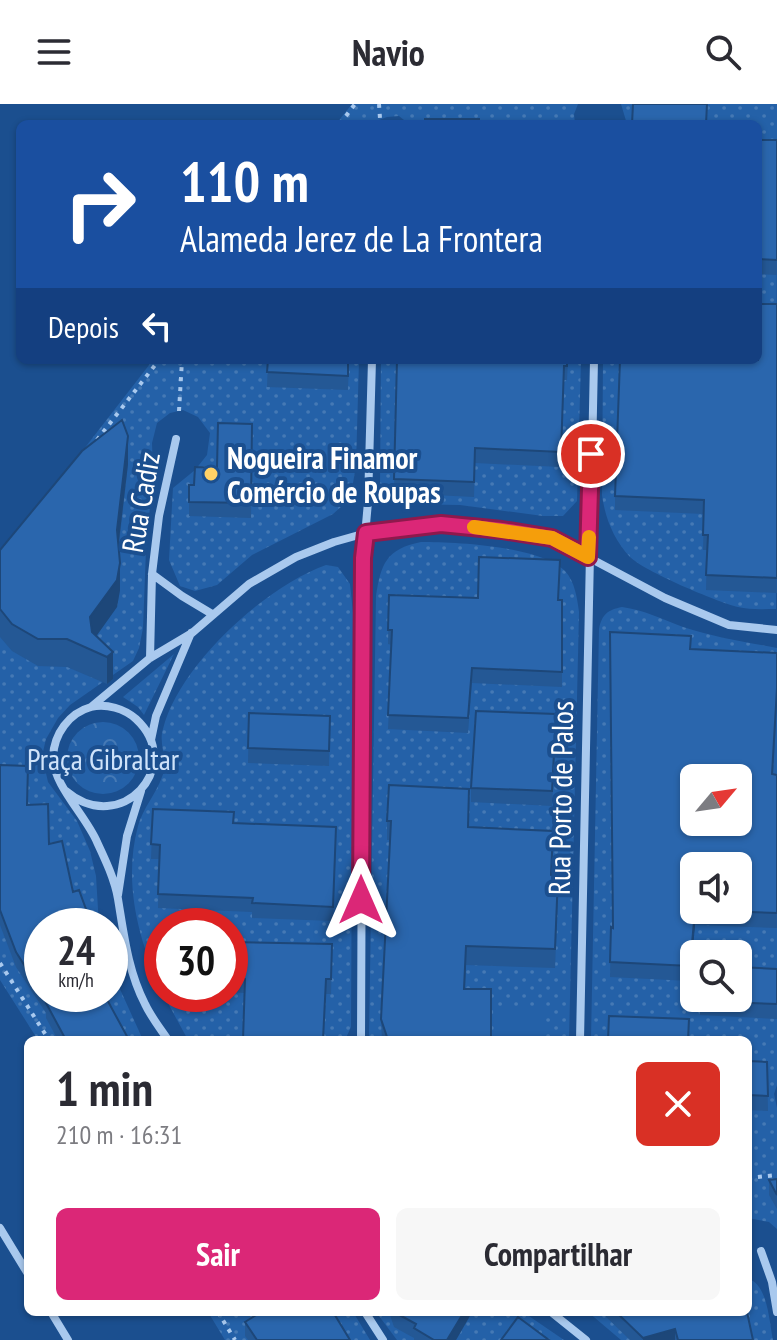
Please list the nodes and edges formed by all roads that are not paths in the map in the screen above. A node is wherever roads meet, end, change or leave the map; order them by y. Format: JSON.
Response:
{"nodes":[{"id":1,"x":372,"y":364,"type":"edge"},
{"id":2,"x":594,"y":364,"type":"edge"},
{"id":3,"x":176,"y":439,"type":"dead end"},
{"id":4,"x":366,"y":533,"type":"junction"},
{"id":5,"x":588,"y":557,"type":"junction"},
{"id":6,"x":152,"y":574,"type":"junction"},
{"id":7,"x":212,"y":614,"type":"junction"},
{"id":8,"x":777,"y":630,"type":"edge"},
{"id":9,"x":192,"y":633,"type":"junction"},
{"id":10,"x":150,"y":658,"type":"junction"},
{"id":11,"x":91,"y":707,"type":"junction"},
{"id":12,"x":151,"y":740,"type":"junction"},
{"id":13,"x":142,"y":790,"type":"junction"},
{"id":14,"x":66,"y":791,"type":"junction"},
{"id":15,"x":117,"y":896,"type":"junction"},
{"id":16,"x":165,"y":1036,"type":"edge"},
{"id":17,"x":361,"y":1036,"type":"edge"},
{"id":18,"x":580,"y":1036,"type":"edge"},
{"id":19,"x":0,"y":1228,"type":"edge"},
{"id":20,"x":761,"y":1251,"type":"dead end"},
{"id":21,"x":24,"y":1267,"type":"edge"},
{"id":22,"x":777,"y":1312,"type":"edge"},
{"id":23,"x":53,"y":1316,"type":"edge"},
{"id":24,"x":368,"y":1316,"type":"edge"},
{"id":25,"x":556,"y":1316,"type":"edge"},
{"id":26,"x":68,"y":1340,"type":"edge"},
{"id":27,"x":383,"y":1340,"type":"edge"},
{"id":28,"x":586,"y":1340,"type":"edge"}],
"edges":[{"from":1,"to":4,"type":"street"},
{"from":2,"to":5,"type":"street","name":"Rua Porto de Palos"},
{"from":3,"to":6,"type":"street","name":"Rua Cadiz"},
{"from":4,"to":5,"type":"street"},
{"from":4,"to":7,"type":"street"},
{"from":4,"to":17,"type":"street"},
{"from":5,"to":8,"type":"street"},
{"from":5,"to":18,"type":"street","name":"Rua Porto de Palos"},
{"from":6,"to":7,"type":"street","name":"Rua Cadiz"},
{"from":6,"to":10,"type":"street","name":"Rua Cadiz"},
{"from":7,"to":9,"type":"street"},
{"from":9,"to":10,"type":"street"},
{"from":9,"to":12,"type":"street"},
{"from":10,"to":11,"type":"street"},
{"from":11,"to":12,"type":"street"},
{"from":11,"to":14,"type":"street"},
{"from":12,"to":13,"type":"street"},
{"from":13,"to":14,"type":"street"},
{"from":13,"to":15,"type":"street"},
{"from":14,"to":15,"type":"street"},
{"from":15,"to":16,"type":"street"},
{"from":19,"to":21,"type":"street"},
{"from":20,"to":22,"type":"street"},
{"from":23,"to":26,"type":"street"},
{"from":24,"to":27,"type":"street"},
{"from":25,"to":28,"type":"street"}]}
